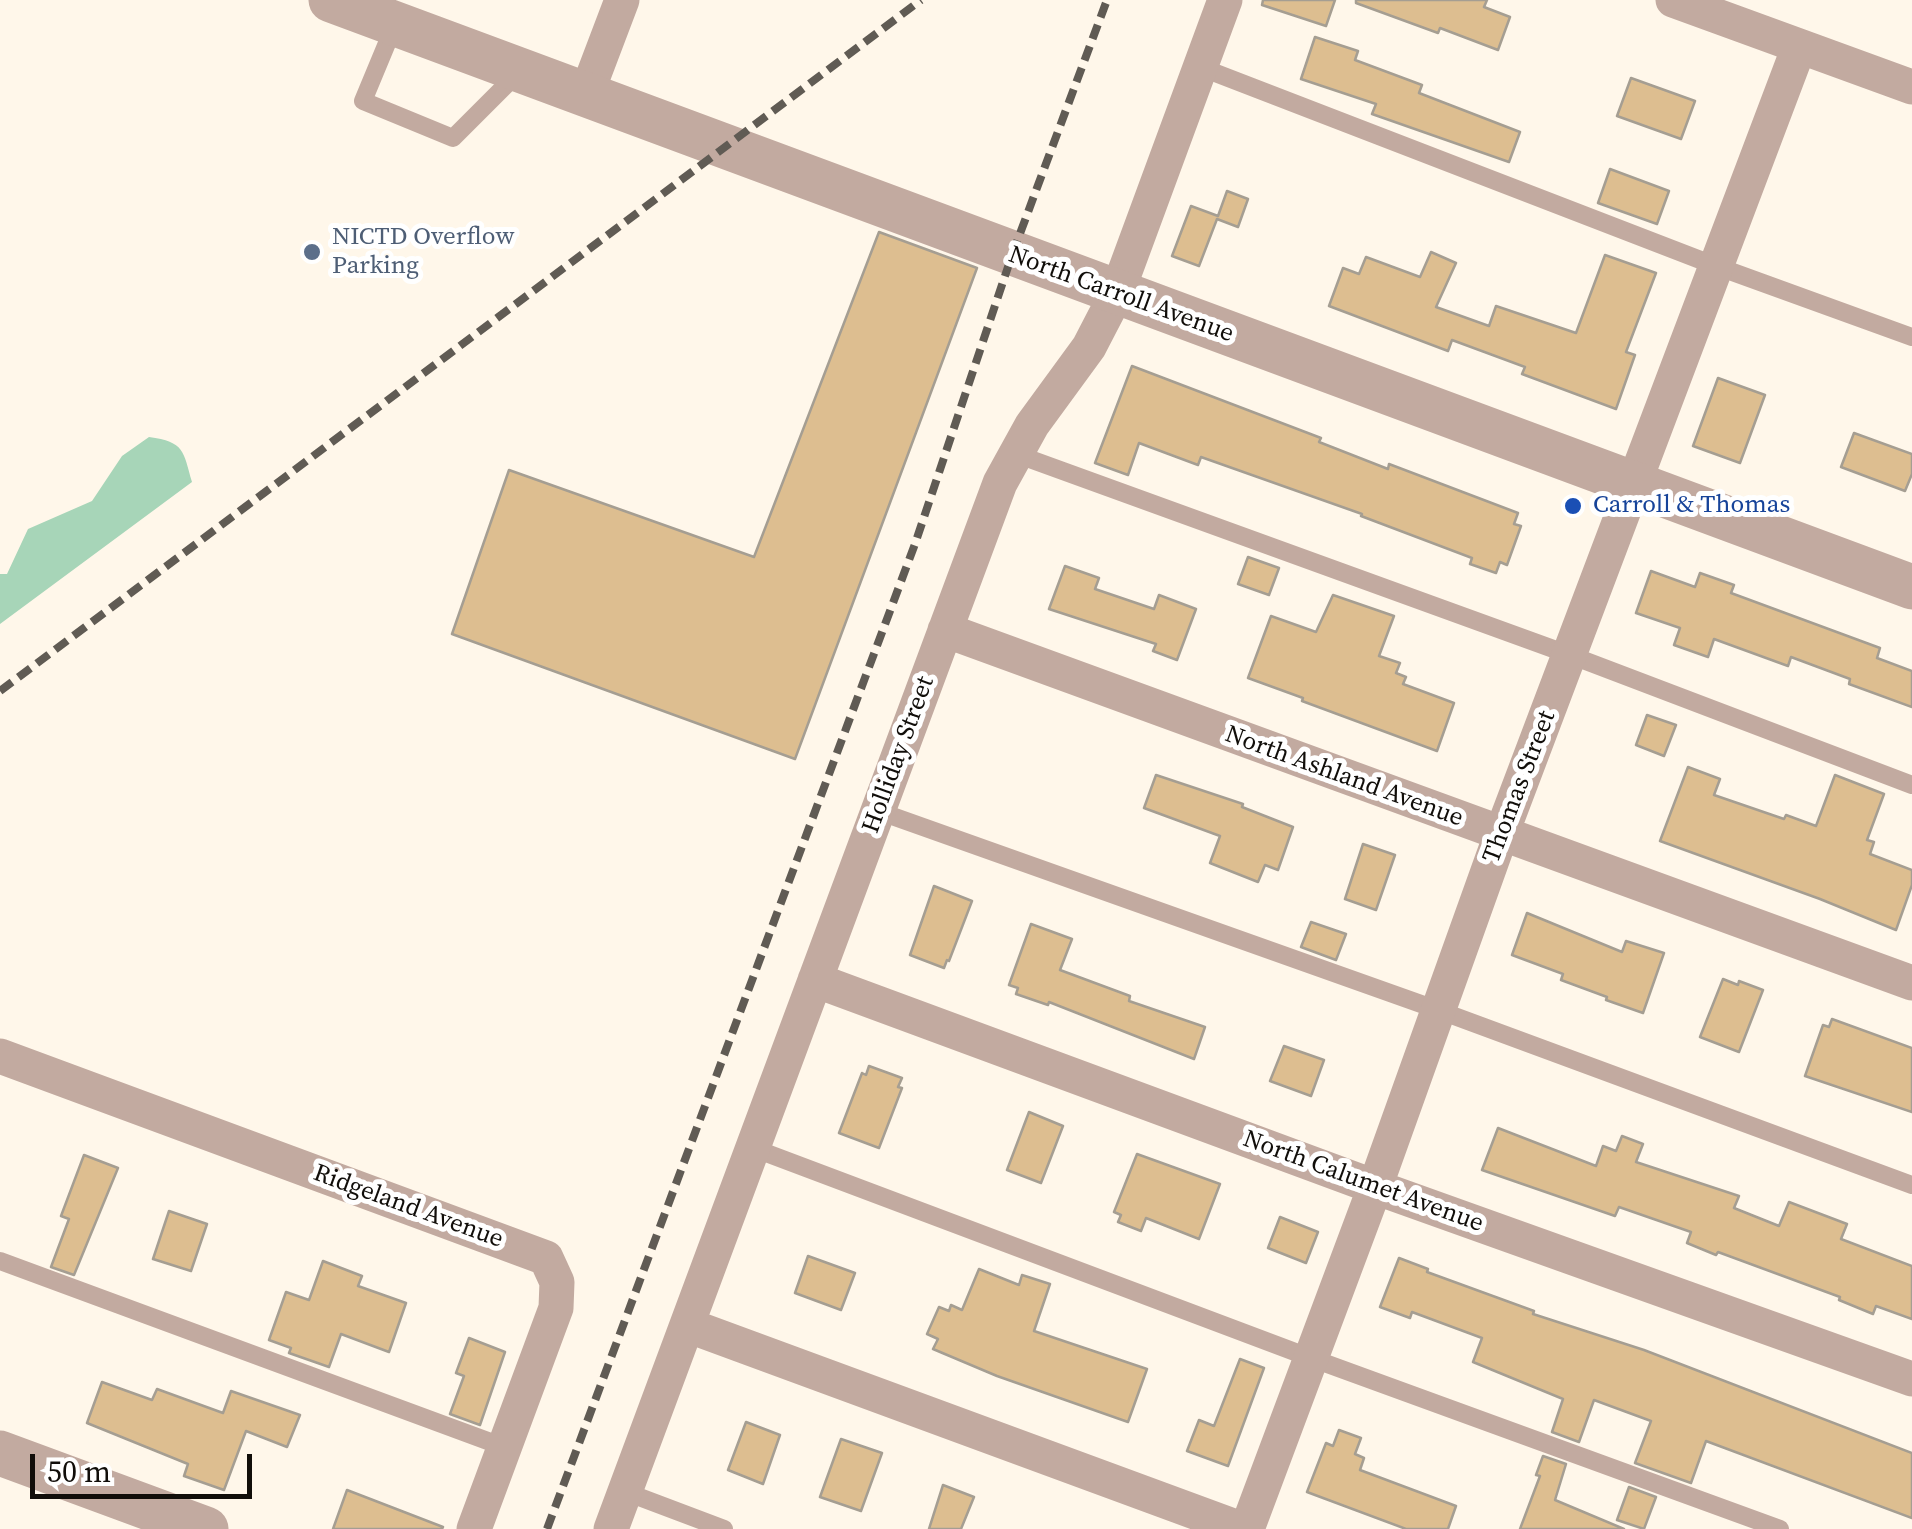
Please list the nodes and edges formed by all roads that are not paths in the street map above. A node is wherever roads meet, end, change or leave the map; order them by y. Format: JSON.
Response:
{"nodes":[{"id":1,"x":331,"y":0,"type":"edge"},
{"id":2,"x":622,"y":0,"type":"edge"},
{"id":3,"x":1225,"y":0,"type":"edge"},
{"id":4,"x":1673,"y":0,"type":"edge"},
{"id":5,"x":395,"y":24,"type":"junction"},
{"id":6,"x":1799,"y":46,"type":"junction"},
{"id":7,"x":1200,"y":67,"type":"junction"},
{"id":8,"x":520,"y":71,"type":"junction"},
{"id":9,"x":1912,"y":87,"type":"edge"},
{"id":10,"x":586,"y":95,"type":"junction"},
{"id":11,"x":1716,"y":266,"type":"junction"},
{"id":12,"x":1116,"y":293,"type":"junction"},
{"id":13,"x":1912,"y":337,"type":"edge"},
{"id":14,"x":1016,"y":454,"type":"junction"},
{"id":15,"x":1634,"y":482,"type":"junction"},
{"id":16,"x":1912,"y":587,"type":"edge"},
{"id":17,"x":945,"y":630,"type":"junction"},
{"id":18,"x":1570,"y":655,"type":"junction"},
{"id":19,"x":1912,"y":785,"type":"edge"},
{"id":20,"x":878,"y":811,"type":"junction"},
{"id":21,"x":1502,"y":835,"type":"junction"},
{"id":22,"x":815,"y":980,"type":"junction"},
{"id":23,"x":1912,"y":983,"type":"edge"},
{"id":24,"x":1438,"y":1010,"type":"junction"},
{"id":25,"x":0,"y":1056,"type":"edge"},
{"id":26,"x":752,"y":1148,"type":"junction"},
{"id":27,"x":1912,"y":1185,"type":"edge"},
{"id":28,"x":1375,"y":1187,"type":"junction"},
{"id":29,"x":0,"y":1261,"type":"edge"},
{"id":30,"x":686,"y":1325,"type":"junction"},
{"id":31,"x":1311,"y":1358,"type":"junction"},
{"id":32,"x":1912,"y":1379,"type":"edge"},
{"id":33,"x":504,"y":1446,"type":"junction"},
{"id":34,"x":0,"y":1452,"type":"edge"},
{"id":35,"x":626,"y":1492,"type":"junction"},
{"id":36,"x":206,"y":1529,"type":"edge"},
{"id":37,"x":474,"y":1529,"type":"edge"},
{"id":38,"x":612,"y":1529,"type":"edge"},
{"id":39,"x":724,"y":1529,"type":"edge"},
{"id":40,"x":1244,"y":1529,"type":"edge"},
{"id":41,"x":1780,"y":1529,"type":"edge"}],
"edges":[{"from":1,"to":5,"type":"street","name":"North Carroll Avenue"},
{"from":2,"to":10,"type":"street"},
{"from":3,"to":7,"type":"street","name":"Holliday Street"},
{"from":4,"to":6,"type":"street"},
{"from":5,"to":8,"type":"street","name":"North Carroll Avenue"},
{"from":5,"to":8,"type":"lane"},
{"from":6,"to":9,"type":"street"},
{"from":6,"to":11,"type":"street","name":"Thomas Street"},
{"from":7,"to":11,"type":"lane"},
{"from":7,"to":12,"type":"street","name":"Holliday Street"},
{"from":8,"to":10,"type":"street","name":"North Carroll Avenue"},
{"from":10,"to":12,"type":"street","name":"North Carroll Avenue"},
{"from":11,"to":13,"type":"lane"},
{"from":11,"to":15,"type":"street","name":"Thomas Street"},
{"from":12,"to":14,"type":"street","name":"Holliday Street"},
{"from":12,"to":15,"type":"street","name":"North Carroll Avenue"},
{"from":14,"to":17,"type":"street","name":"Holliday Street"},
{"from":14,"to":18,"type":"lane"},
{"from":15,"to":16,"type":"street","name":"North Carroll Avenue"},
{"from":15,"to":18,"type":"street","name":"Thomas Street"},
{"from":17,"to":20,"type":"street","name":"Holliday Street"},
{"from":17,"to":21,"type":"street","name":"North Ashland Avenue"},
{"from":18,"to":19,"type":"lane"},
{"from":18,"to":21,"type":"street","name":"Thomas Street"},
{"from":20,"to":22,"type":"street","name":"Holliday Street"},
{"from":20,"to":24,"type":"lane"},
{"from":21,"to":23,"type":"street","name":"North Ashland Avenue"},
{"from":21,"to":24,"type":"street","name":"Thomas Street"},
{"from":22,"to":26,"type":"street","name":"Holliday Street"},
{"from":22,"to":28,"type":"street","name":"North Calumet Avenue"},
{"from":24,"to":27,"type":"lane"},
{"from":24,"to":28,"type":"street","name":"Thomas Street"},
{"from":25,"to":33,"type":"street","name":"Ridgeland Avenue"},
{"from":26,"to":30,"type":"street","name":"Holliday Street"},
{"from":26,"to":31,"type":"lane"},
{"from":28,"to":31,"type":"street","name":"Thomas Street"},
{"from":28,"to":32,"type":"street","name":"North Calumet Avenue"},
{"from":29,"to":33,"type":"lane"},
{"from":30,"to":35,"type":"street","name":"Holliday Street"},
{"from":30,"to":40,"type":"street"},
{"from":31,"to":40,"type":"street","name":"Thomas Street"},
{"from":31,"to":41,"type":"lane"},
{"from":33,"to":37,"type":"street","name":"Ridgeland Avenue"},
{"from":34,"to":36,"type":"street"},
{"from":35,"to":38,"type":"street","name":"Holliday Street"},
{"from":35,"to":39,"type":"lane"}]}
